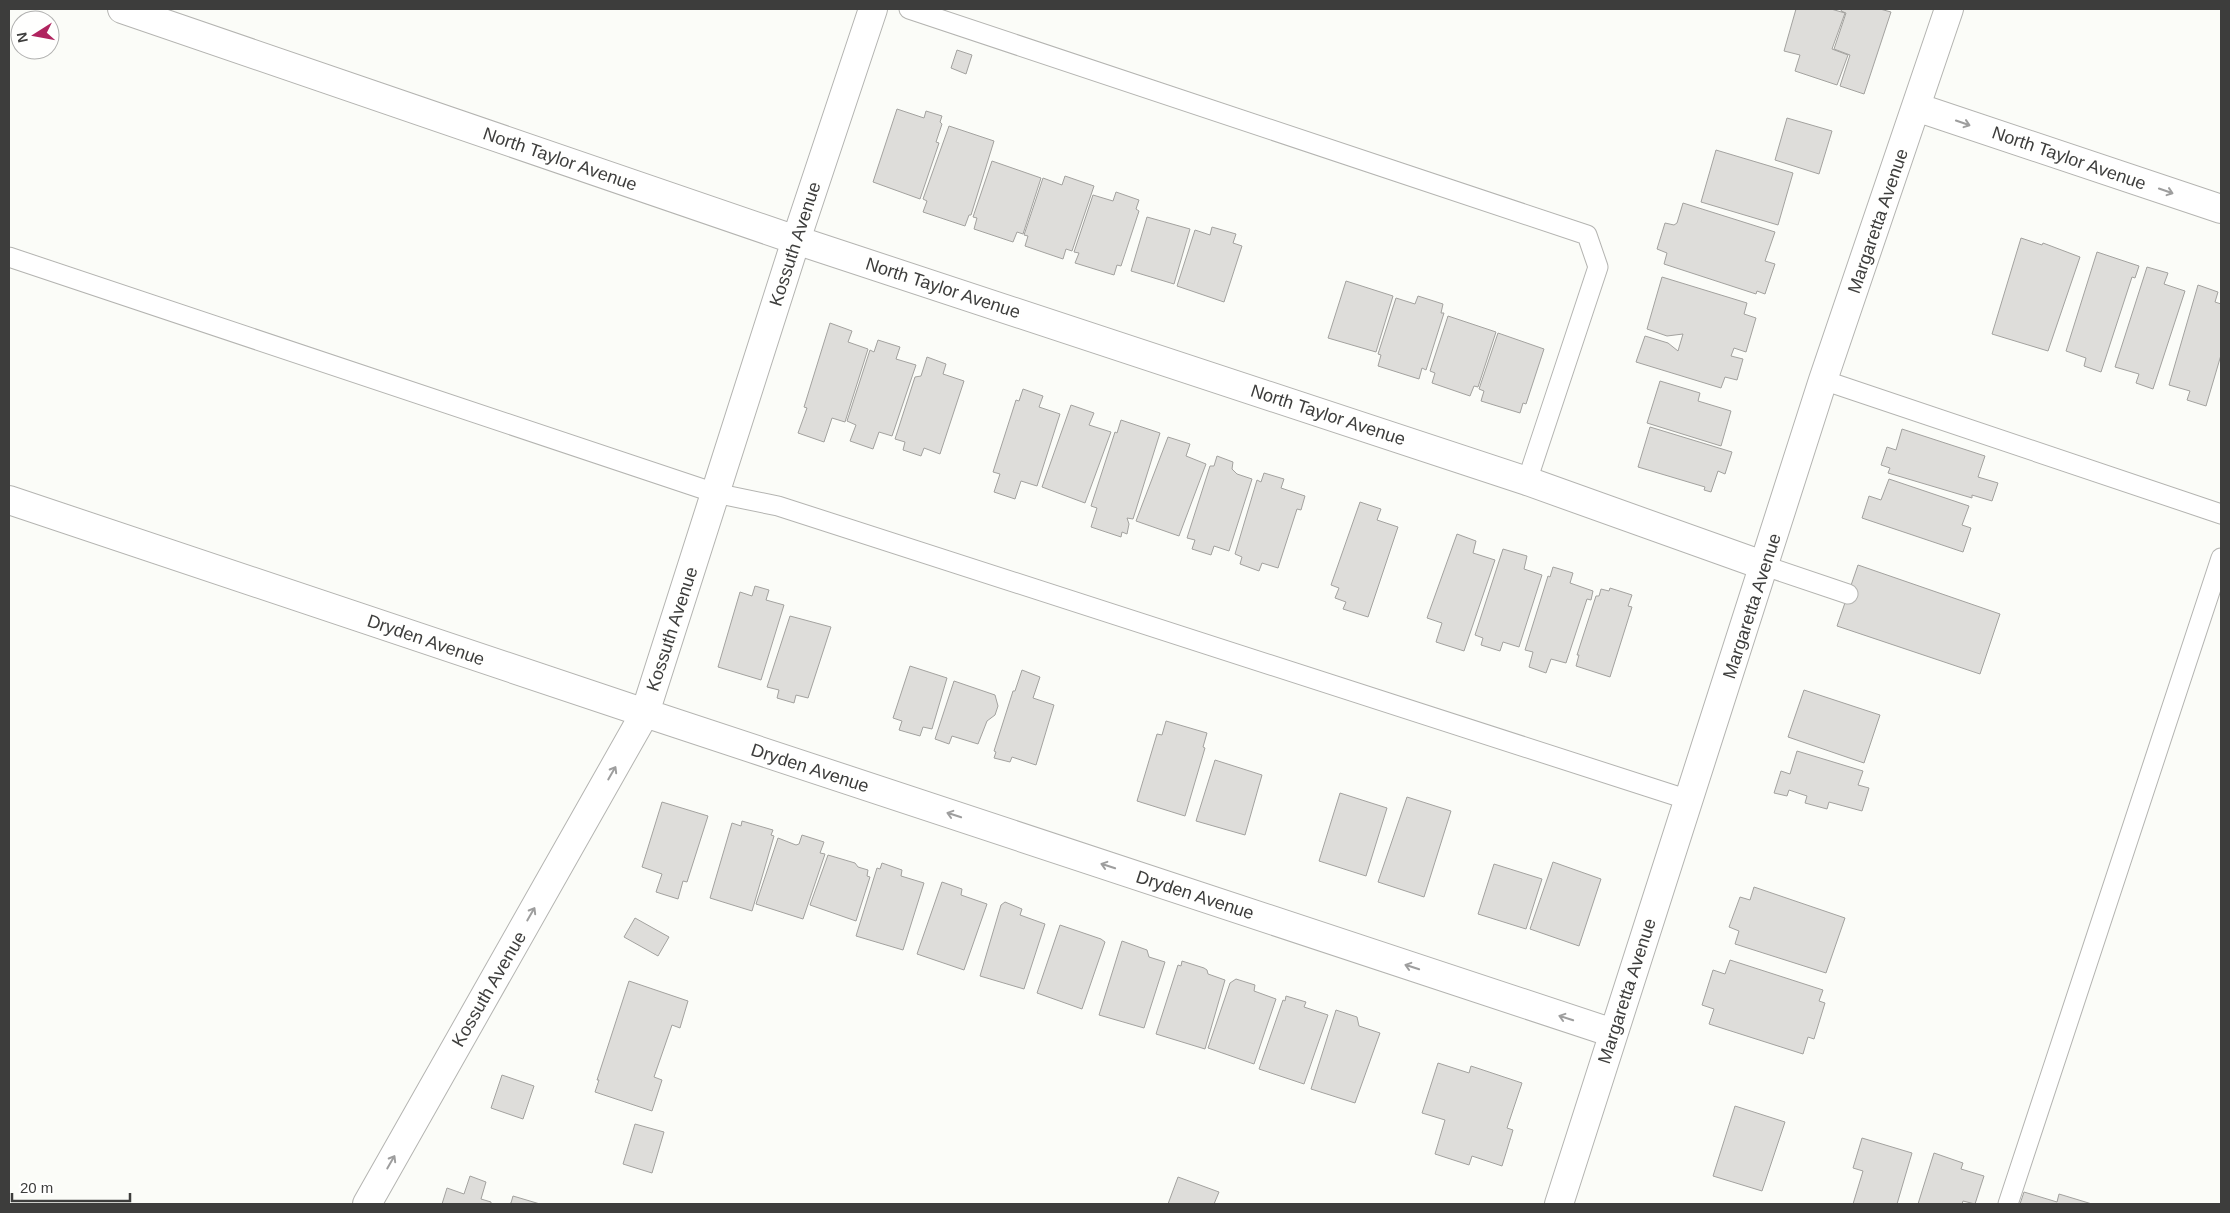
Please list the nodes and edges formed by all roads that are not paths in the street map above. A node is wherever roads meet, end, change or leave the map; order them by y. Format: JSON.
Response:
{"nodes":[{"id":1,"x":122,"y":9,"type":"edge"},
{"id":2,"x":873,"y":9,"type":"edge"},
{"id":3,"x":910,"y":9,"type":"edge"},
{"id":4,"x":1949,"y":9,"type":"edge"},
{"id":5,"x":1916,"y":107,"type":"junction"},
{"id":6,"x":2221,"y":209,"type":"edge"},
{"id":7,"x":796,"y":240,"type":"junction"},
{"id":8,"x":9,"y":257,"type":"edge"},
{"id":9,"x":1823,"y":380,"type":"junction"},
{"id":10,"x":1527,"y":481,"type":"junction"},
{"id":11,"x":715,"y":493,"type":"junction"},
{"id":12,"x":9,"y":500,"type":"edge"},
{"id":13,"x":2221,"y":514,"type":"edge"},
{"id":14,"x":2221,"y":558,"type":"edge"},
{"id":15,"x":1765,"y":566,"type":"junction"},
{"id":16,"x":1848,"y":594,"type":"dead end"},
{"id":17,"x":645,"y":714,"type":"junction"},
{"id":18,"x":1689,"y":800,"type":"junction"},
{"id":19,"x":1613,"y":1033,"type":"junction"},
{"id":20,"x":1564,"y":1203,"type":"edge"},
{"id":21,"x":367,"y":1204,"type":"edge"},
{"id":22,"x":2008,"y":1204,"type":"edge"}],
"edges":[{"from":1,"to":7,"type":"street","name":"North Taylor Avenue"},
{"from":2,"to":7,"type":"street","name":"Kossuth Avenue"},
{"from":3,"to":10,"type":"lane"},
{"from":4,"to":5,"type":"street","name":"Margaretta Avenue"},
{"from":5,"to":6,"type":"street","name":"North Taylor Avenue","one_way":true},
{"from":5,"to":9,"type":"street","name":"Margaretta Avenue"},
{"from":7,"to":10,"type":"street","name":"North Taylor Avenue"},
{"from":7,"to":11,"type":"street","name":"Kossuth Avenue"},
{"from":8,"to":11,"type":"lane"},
{"from":9,"to":13,"type":"lane"},
{"from":9,"to":15,"type":"street","name":"Margaretta Avenue"},
{"from":10,"to":15,"type":"street","name":"North Taylor Avenue"},
{"from":11,"to":17,"type":"street","name":"Kossuth Avenue"},
{"from":11,"to":18,"type":"lane"},
{"from":12,"to":17,"type":"street","name":"Dryden Avenue"},
{"from":14,"to":22,"type":"lane"},
{"from":15,"to":16,"type":"lane"},
{"from":15,"to":18,"type":"street","name":"Margaretta Avenue"},
{"from":19,"to":17,"type":"street","name":"Dryden Avenue","one_way":true},
{"from":21,"to":17,"type":"street","name":"Kossuth Avenue","one_way":true},
{"from":18,"to":19,"type":"street","name":"Margaretta Avenue"},
{"from":19,"to":20,"type":"street","name":"Margaretta Avenue"}]}
